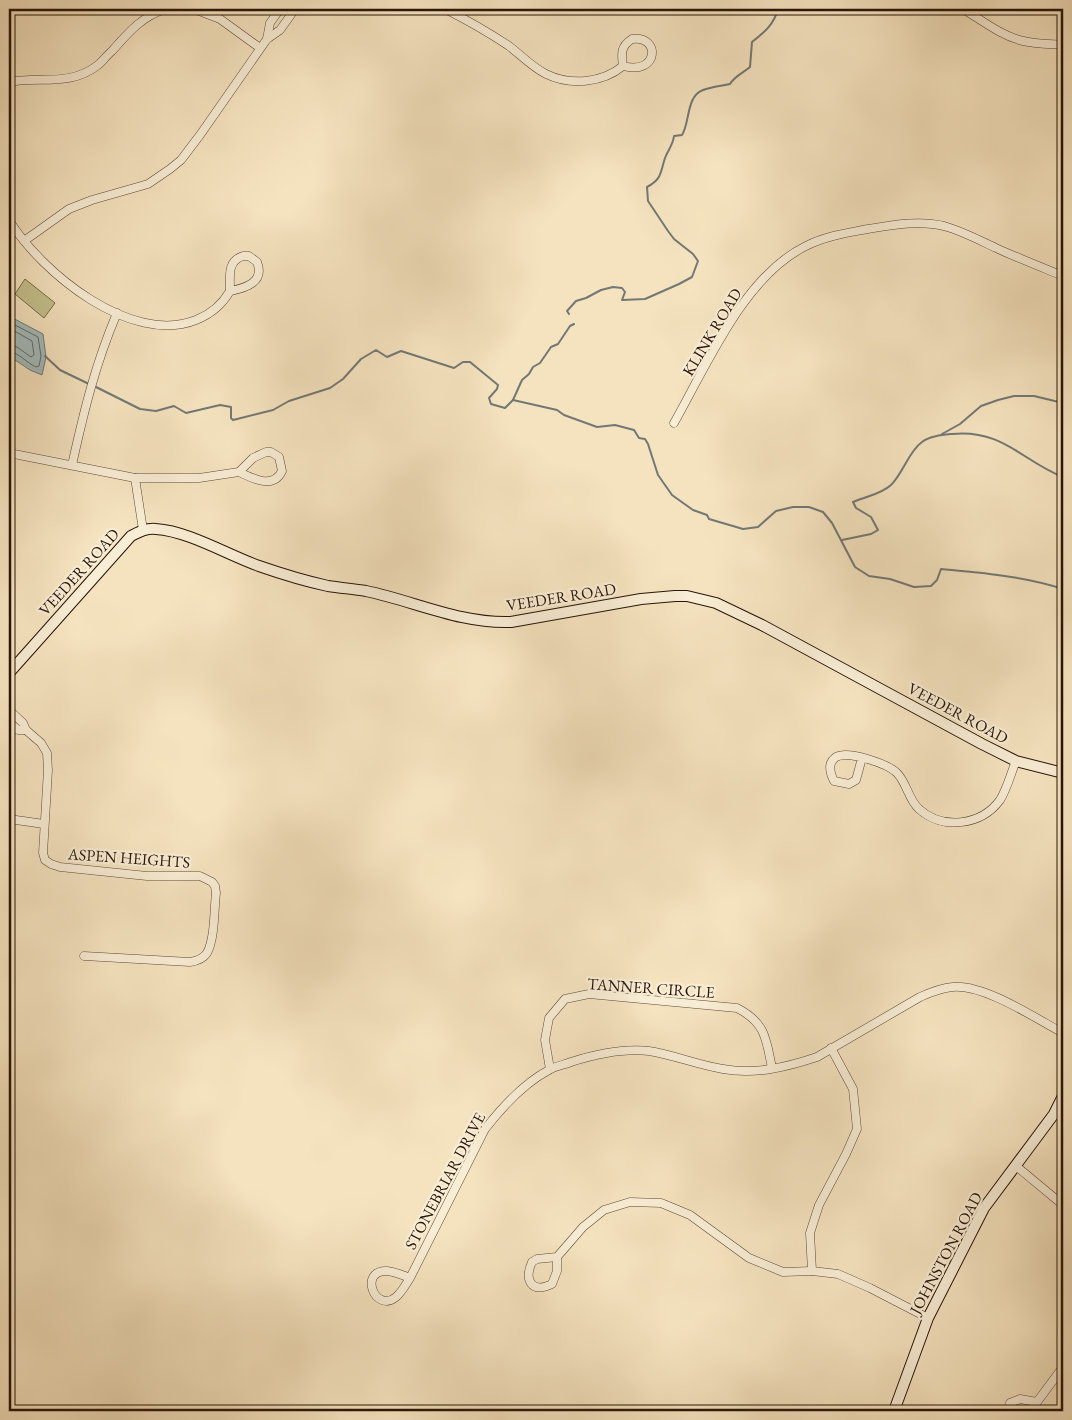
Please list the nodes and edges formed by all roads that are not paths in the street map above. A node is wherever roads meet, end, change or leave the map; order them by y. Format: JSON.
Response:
{"nodes":[{"id":1,"x":166,"y":9,"type":"edge"},
{"id":2,"x":194,"y":9,"type":"edge"},
{"id":3,"x":280,"y":9,"type":"edge"},
{"id":4,"x":296,"y":9,"type":"edge"},
{"id":5,"x":445,"y":9,"type":"edge"},
{"id":6,"x":963,"y":9,"type":"edge"},
{"id":7,"x":267,"y":38,"type":"junction"},
{"id":8,"x":1063,"y":45,"type":"edge"},
{"id":9,"x":260,"y":48,"type":"junction"},
{"id":10,"x":623,"y":66,"type":"junction"},
{"id":11,"x":9,"y":82,"type":"edge"},
{"id":12,"x":9,"y":220,"type":"edge"},
{"id":13,"x":24,"y":241,"type":"junction"},
{"id":14,"x":1063,"y":276,"type":"edge"},
{"id":15,"x":230,"y":291,"type":"junction"},
{"id":16,"x":117,"y":313,"type":"junction"},
{"id":17,"x":674,"y":423,"type":"dead end"},
{"id":18,"x":9,"y":453,"type":"edge"},
{"id":19,"x":72,"y":465,"type":"junction"},
{"id":20,"x":239,"y":472,"type":"junction"},
{"id":21,"x":135,"y":478,"type":"junction"},
{"id":22,"x":143,"y":530,"type":"junction"},
{"id":23,"x":9,"y":673,"type":"edge"},
{"id":24,"x":9,"y":710,"type":"edge"},
{"id":25,"x":9,"y":722,"type":"edge"},
{"id":26,"x":26,"y":730,"type":"junction"},
{"id":27,"x":862,"y":758,"type":"junction"},
{"id":28,"x":1016,"y":761,"type":"junction"},
{"id":29,"x":1063,"y":773,"type":"edge"},
{"id":30,"x":9,"y":819,"type":"edge"},
{"id":31,"x":44,"y":824,"type":"junction"},
{"id":32,"x":84,"y":956,"type":"dead end"},
{"id":33,"x":1063,"y":1033,"type":"edge"},
{"id":34,"x":831,"y":1048,"type":"junction"},
{"id":35,"x":772,"y":1068,"type":"junction"},
{"id":36,"x":550,"y":1069,"type":"junction"},
{"id":37,"x":1063,"y":1096,"type":"edge"},
{"id":38,"x":1016,"y":1166,"type":"junction"},
{"id":39,"x":1063,"y":1205,"type":"edge"},
{"id":40,"x":557,"y":1257,"type":"junction"},
{"id":41,"x":812,"y":1271,"type":"junction"},
{"id":42,"x":410,"y":1278,"type":"junction"},
{"id":43,"x":928,"y":1318,"type":"junction"},
{"id":44,"x":1063,"y":1367,"type":"edge"},
{"id":45,"x":1037,"y":1402,"type":"junction"},
{"id":46,"x":894,"y":1411,"type":"edge"},
{"id":47,"x":1007,"y":1411,"type":"edge"},
{"id":48,"x":1033,"y":1411,"type":"edge"}],
"edges":[{"from":1,"to":11,"type":"street"},
{"from":2,"to":9,"type":"street"},
{"from":3,"to":7,"type":"street"},
{"from":4,"to":7,"type":"street"},
{"from":5,"to":10,"type":"street"},
{"from":6,"to":8,"type":"street"},
{"from":7,"to":9,"type":"street"},
{"from":9,"to":13,"type":"street"},
{"from":10,"to":10,"type":"street"},
{"from":12,"to":13,"type":"street"},
{"from":13,"to":16,"type":"street"},
{"from":14,"to":17,"type":"street","name":"KLINK ROAD"},
{"from":15,"to":15,"type":"street"},
{"from":15,"to":16,"type":"street"},
{"from":16,"to":19,"type":"street"},
{"from":18,"to":19,"type":"street"},
{"from":19,"to":21,"type":"street"},
{"from":20,"to":20,"type":"street"},
{"from":20,"to":21,"type":"street"},
{"from":21,"to":22,"type":"street"},
{"from":22,"to":23,"type":"street","name":"VEEDER ROAD"},
{"from":22,"to":28,"type":"street","name":"VEEDER ROAD"},
{"from":24,"to":26,"type":"street","name":"ASPEN HEIGHTS"},
{"from":25,"to":26,"type":"street","name":"ASPEN HEIGHTS"},
{"from":26,"to":31,"type":"street","name":"ASPEN HEIGHTS"},
{"from":27,"to":27,"type":"street"},
{"from":27,"to":28,"type":"street"},
{"from":28,"to":29,"type":"street","name":"VEEDER ROAD"},
{"from":30,"to":31,"type":"street"},
{"from":31,"to":32,"type":"street","name":"ASPEN HEIGHTS"},
{"from":33,"to":34,"type":"street","name":"STONEBRIAR DRIVE"},
{"from":34,"to":35,"type":"street","name":"STONEBRIAR DRIVE"},
{"from":34,"to":41,"type":"street"},
{"from":35,"to":36,"type":"street","name":"STONEBRIAR DRIVE"},
{"from":35,"to":36,"type":"street","name":"TANNER CIRCLE"},
{"from":36,"to":42,"type":"street","name":"STONEBRIAR DRIVE"},
{"from":37,"to":38,"type":"street","name":"JOHNSTON ROAD"},
{"from":38,"to":39,"type":"street"},
{"from":38,"to":43,"type":"street","name":"JOHNSTON ROAD"},
{"from":40,"to":40,"type":"street"},
{"from":40,"to":41,"type":"street"},
{"from":41,"to":43,"type":"street"},
{"from":42,"to":42,"type":"street","name":"STONEBRIAR DRIVE"},
{"from":43,"to":46,"type":"street","name":"JOHNSTON ROAD"},
{"from":44,"to":45,"type":"street"},
{"from":45,"to":47,"type":"street"},
{"from":45,"to":48,"type":"street"}]}
